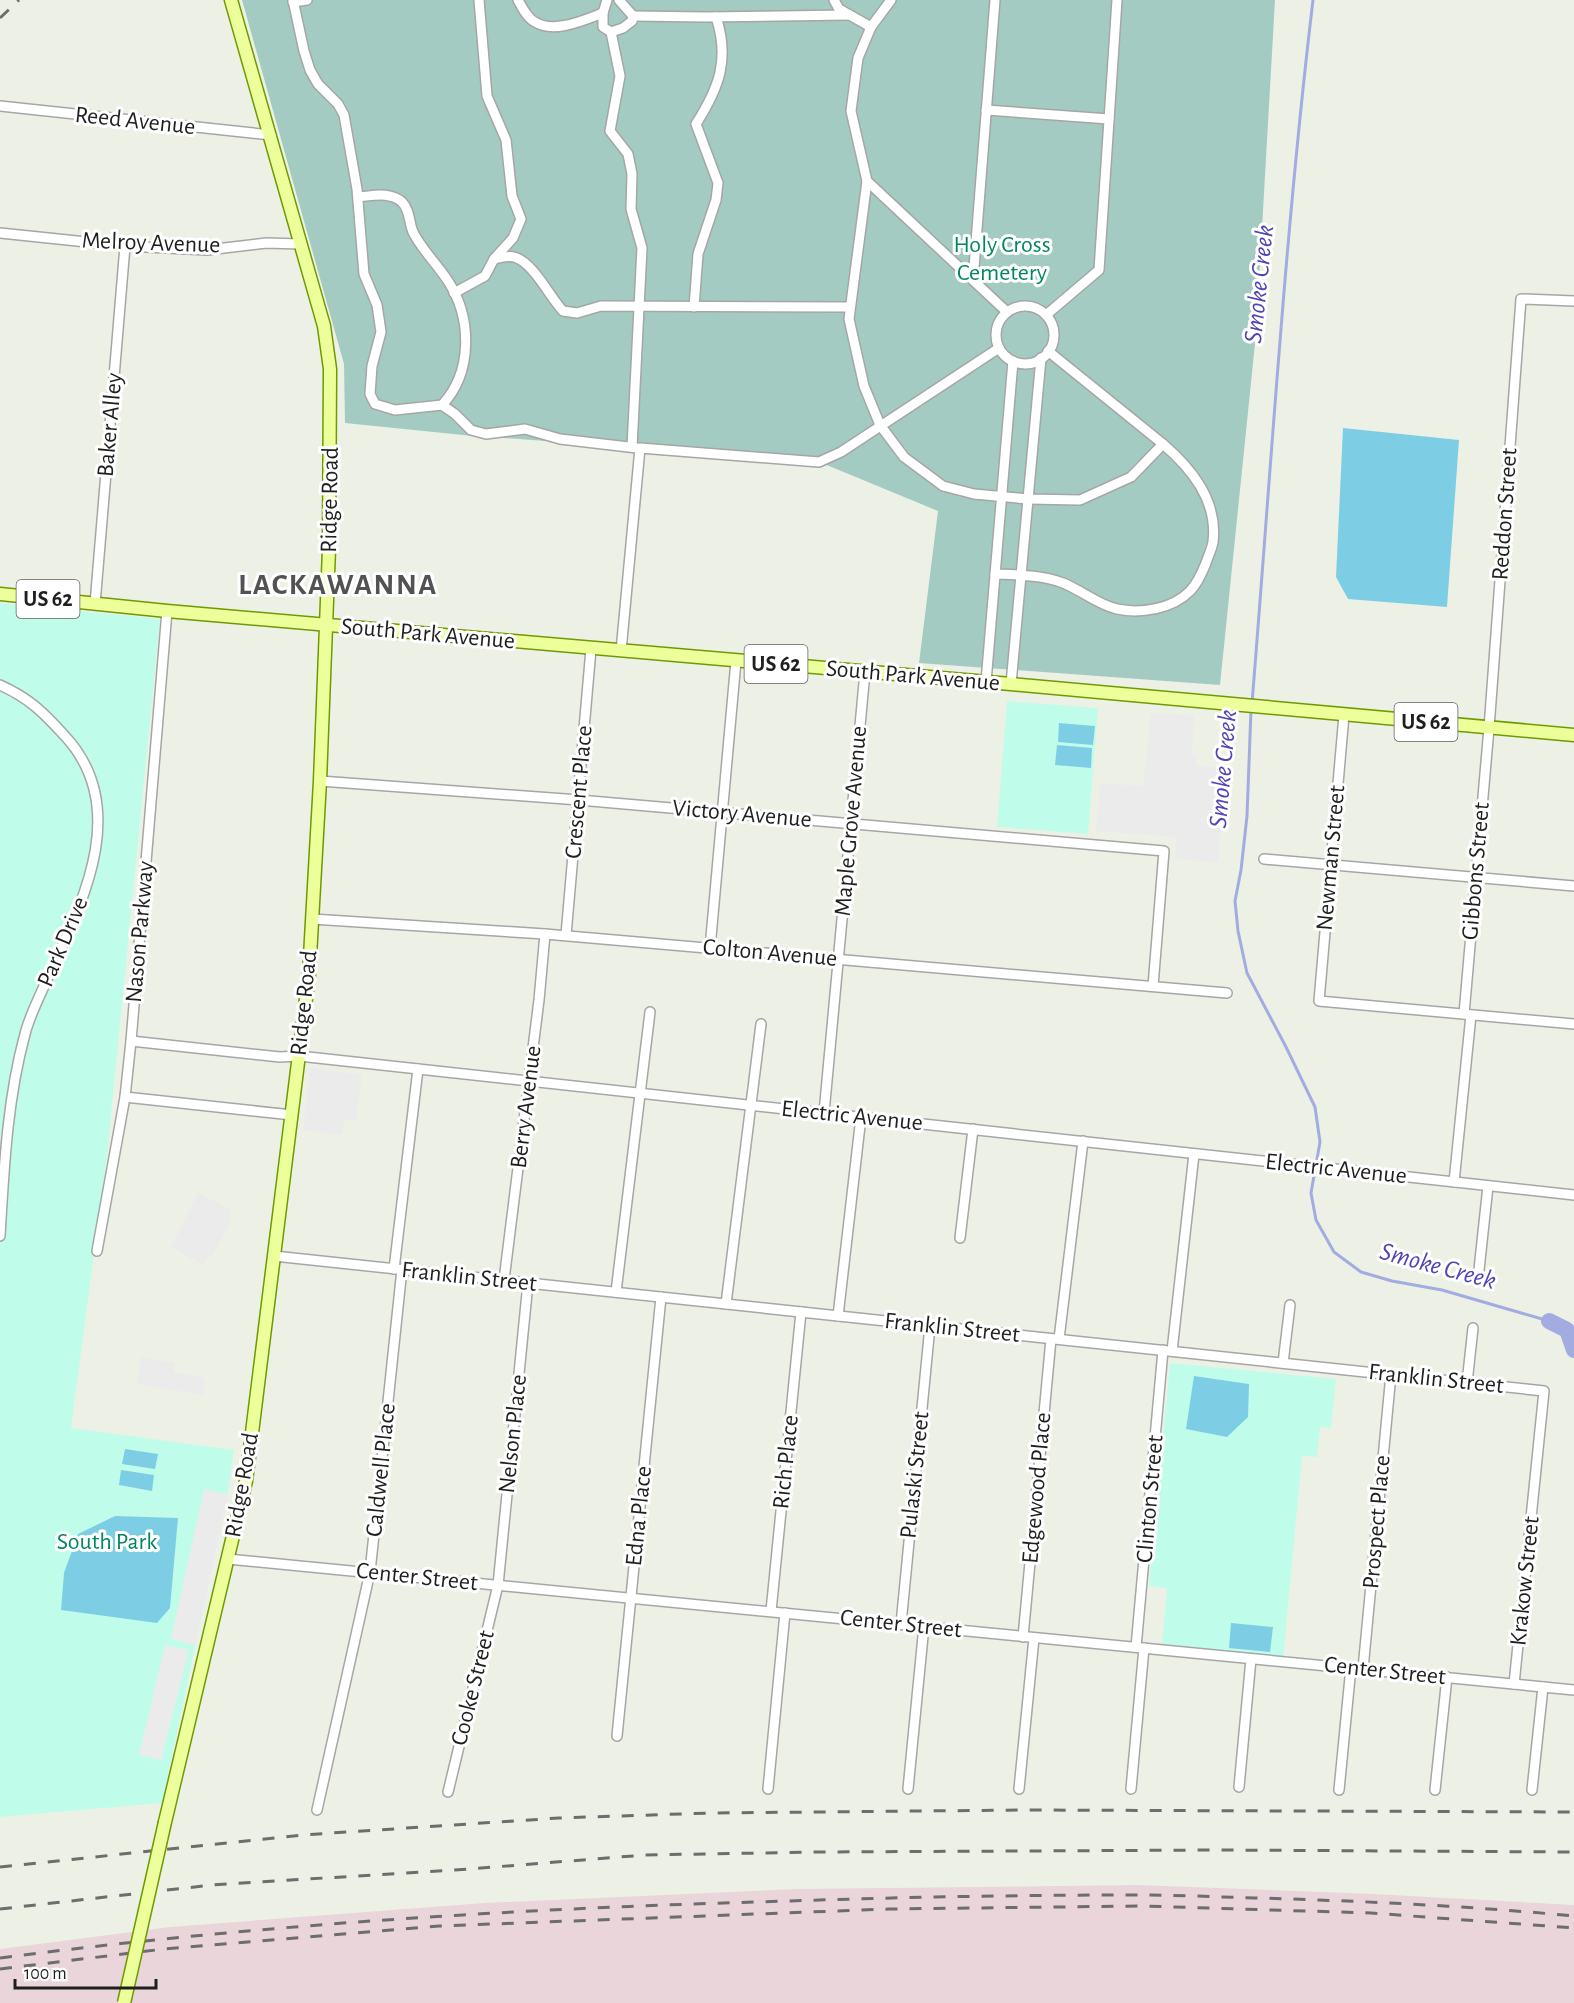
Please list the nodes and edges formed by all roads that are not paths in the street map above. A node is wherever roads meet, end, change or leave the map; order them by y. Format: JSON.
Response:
{"nodes":[{"id":1,"x":231,"y":0,"type":"edge"},
{"id":2,"x":308,"y":0,"type":"edge"},
{"id":3,"x":479,"y":0,"type":"edge"},
{"id":4,"x":518,"y":0,"type":"edge"},
{"id":5,"x":607,"y":0,"type":"edge"},
{"id":6,"x":619,"y":0,"type":"edge"},
{"id":7,"x":834,"y":0,"type":"edge"},
{"id":8,"x":891,"y":0,"type":"edge"},
{"id":9,"x":995,"y":0,"type":"edge"},
{"id":10,"x":1117,"y":0,"type":"edge"},
{"id":11,"x":293,"y":1,"type":"edge"},
{"id":12,"x":603,"y":13,"type":"junction"},
{"id":13,"x":849,"y":15,"type":"junction"},
{"id":14,"x":633,"y":16,"type":"junction"},
{"id":15,"x":716,"y":17,"type":"junction"},
{"id":16,"x":586,"y":19,"type":"junction"},
{"id":17,"x":871,"y":27,"type":"junction"},
{"id":18,"x":607,"y":30,"type":"junction"},
{"id":19,"x":0,"y":106,"type":"edge"},
{"id":20,"x":986,"y":110,"type":"junction"},
{"id":21,"x":1109,"y":119,"type":"junction"},
{"id":22,"x":270,"y":135,"type":"junction"},
{"id":23,"x":867,"y":181,"type":"junction"},
{"id":24,"x":358,"y":197,"type":"junction"},
{"id":25,"x":0,"y":233,"type":"edge"},
{"id":26,"x":301,"y":244,"type":"junction"},
{"id":27,"x":125,"y":246,"type":"junction"},
{"id":28,"x":494,"y":259,"type":"junction"},
{"id":29,"x":973,"y":280,"type":"junction"},
{"id":30,"x":454,"y":293,"type":"junction"},
{"id":31,"x":1574,"y":301,"type":"edge"},
{"id":32,"x":639,"y":307,"type":"junction"},
{"id":33,"x":694,"y":307,"type":"junction"},
{"id":34,"x":850,"y":307,"type":"junction"},
{"id":35,"x":1007,"y":312,"type":"junction"},
{"id":36,"x":1046,"y":315,"type":"junction"},
{"id":37,"x":999,"y":348,"type":"junction"},
{"id":38,"x":1045,"y":355,"type":"junction"},
{"id":39,"x":1013,"y":361,"type":"junction"},
{"id":40,"x":442,"y":405,"type":"junction"},
{"id":41,"x":880,"y":425,"type":"junction"},
{"id":42,"x":1163,"y":444,"type":"junction"},
{"id":43,"x":637,"y":449,"type":"junction"},
{"id":44,"x":1002,"y":498,"type":"junction"},
{"id":45,"x":1028,"y":499,"type":"junction"},
{"id":46,"x":995,"y":573,"type":"junction"},
{"id":47,"x":1021,"y":575,"type":"junction"},
{"id":48,"x":0,"y":594,"type":"edge"},
{"id":49,"x":95,"y":604,"type":"junction"},
{"id":50,"x":167,"y":611,"type":"junction"},
{"id":51,"x":326,"y":624,"type":"junction"},
{"id":52,"x":591,"y":649,"type":"junction"},
{"id":53,"x":621,"y":651,"type":"junction"},
{"id":54,"x":736,"y":660,"type":"junction"},
{"id":55,"x":865,"y":672,"type":"junction"},
{"id":56,"x":986,"y":682,"type":"junction"},
{"id":57,"x":1011,"y":684,"type":"junction"},
{"id":58,"x":0,"y":686,"type":"edge"},
{"id":59,"x":1344,"y":715,"type":"junction"},
{"id":60,"x":1489,"y":728,"type":"junction"},
{"id":61,"x":1574,"y":735,"type":"edge"},
{"id":62,"x":320,"y":782,"type":"junction"},
{"id":63,"x":579,"y":800,"type":"junction"},
{"id":64,"x":722,"y":812,"type":"junction"},
{"id":65,"x":851,"y":824,"type":"junction"},
{"id":66,"x":1264,"y":859,"type":"dead end"},
{"id":67,"x":1330,"y":865,"type":"junction"},
{"id":68,"x":1476,"y":877,"type":"junction"},
{"id":69,"x":1574,"y":886,"type":"edge"},
{"id":70,"x":312,"y":919,"type":"junction"},
{"id":71,"x":545,"y":934,"type":"junction"},
{"id":72,"x":566,"y":936,"type":"junction"},
{"id":73,"x":710,"y":948,"type":"junction"},
{"id":74,"x":838,"y":959,"type":"junction"},
{"id":75,"x":1153,"y":986,"type":"junction"},
{"id":76,"x":1227,"y":993,"type":"dead end"},
{"id":77,"x":650,"y":1012,"type":"dead end"},
{"id":78,"x":1467,"y":1015,"type":"junction"},
{"id":79,"x":761,"y":1024,"type":"dead end"},
{"id":80,"x":1574,"y":1024,"type":"edge"},
{"id":81,"x":131,"y":1041,"type":"junction"},
{"id":82,"x":299,"y":1056,"type":"junction"},
{"id":83,"x":418,"y":1069,"type":"junction"},
{"id":84,"x":529,"y":1081,"type":"junction"},
{"id":85,"x":641,"y":1093,"type":"junction"},
{"id":86,"x":125,"y":1097,"type":"junction"},
{"id":87,"x":751,"y":1105,"type":"junction"},
{"id":88,"x":824,"y":1113,"type":"junction"},
{"id":89,"x":292,"y":1115,"type":"junction"},
{"id":90,"x":861,"y":1117,"type":"junction"},
{"id":91,"x":973,"y":1129,"type":"junction"},
{"id":92,"x":1083,"y":1141,"type":"junction"},
{"id":93,"x":1194,"y":1154,"type":"junction"},
{"id":94,"x":1454,"y":1182,"type":"junction"},
{"id":95,"x":1488,"y":1186,"type":"junction"},
{"id":96,"x":1574,"y":1195,"type":"edge"},
{"id":97,"x":0,"y":1236,"type":"edge"},
{"id":98,"x":960,"y":1238,"type":"dead end"},
{"id":99,"x":97,"y":1251,"type":"dead end"},
{"id":100,"x":274,"y":1256,"type":"junction"},
{"id":101,"x":398,"y":1269,"type":"junction"},
{"id":102,"x":1478,"y":1279,"type":"dead end"},
{"id":103,"x":504,"y":1280,"type":"junction"},
{"id":104,"x":528,"y":1283,"type":"junction"},
{"id":105,"x":616,"y":1292,"type":"junction"},
{"id":106,"x":661,"y":1297,"type":"junction"},
{"id":107,"x":726,"y":1304,"type":"junction"},
{"id":108,"x":1290,"y":1305,"type":"dead end"},
{"id":109,"x":801,"y":1312,"type":"junction"},
{"id":110,"x":838,"y":1316,"type":"junction"},
{"id":111,"x":930,"y":1326,"type":"junction"},
{"id":112,"x":1473,"y":1328,"type":"dead end"},
{"id":113,"x":1055,"y":1339,"type":"junction"},
{"id":114,"x":1168,"y":1351,"type":"junction"},
{"id":115,"x":1283,"y":1363,"type":"junction"},
{"id":116,"x":1391,"y":1374,"type":"junction"},
{"id":117,"x":1467,"y":1383,"type":"junction"},
{"id":118,"x":1535,"y":1478,"type":"joint"},
{"id":119,"x":228,"y":1559,"type":"junction"},
{"id":120,"x":370,"y":1572,"type":"junction"},
{"id":121,"x":498,"y":1585,"type":"junction"},
{"id":122,"x":631,"y":1598,"type":"junction"},
{"id":123,"x":771,"y":1611,"type":"junction"},
{"id":124,"x":785,"y":1613,"type":"junction"},
{"id":125,"x":901,"y":1624,"type":"junction"},
{"id":126,"x":924,"y":1626,"type":"junction"},
{"id":127,"x":1023,"y":1637,"type":"junction"},
{"id":128,"x":1034,"y":1638,"type":"junction"},
{"id":129,"x":1140,"y":1648,"type":"junction"},
{"id":130,"x":1251,"y":1659,"type":"junction"},
{"id":131,"x":1351,"y":1667,"type":"junction"},
{"id":132,"x":1363,"y":1669,"type":"junction"},
{"id":133,"x":1447,"y":1677,"type":"junction"},
{"id":134,"x":1514,"y":1684,"type":"junction"},
{"id":135,"x":1543,"y":1687,"type":"junction"},
{"id":136,"x":1574,"y":1690,"type":"edge"},
{"id":137,"x":617,"y":1736,"type":"dead end"},
{"id":138,"x":1239,"y":1787,"type":"dead end"},
{"id":139,"x":768,"y":1789,"type":"dead end"},
{"id":140,"x":908,"y":1789,"type":"dead end"},
{"id":141,"x":1019,"y":1789,"type":"dead end"},
{"id":142,"x":1131,"y":1789,"type":"dead end"},
{"id":143,"x":1339,"y":1790,"type":"dead end"},
{"id":144,"x":1435,"y":1790,"type":"dead end"},
{"id":145,"x":1532,"y":1790,"type":"dead end"},
{"id":146,"x":448,"y":1792,"type":"dead end"},
{"id":147,"x":317,"y":1810,"type":"dead end"},
{"id":148,"x":124,"y":2003,"type":"edge"}],
"edges":[{"from":1,"to":22,"type":"main road","name":"Ridge Road"},
{"from":2,"to":11,"type":"street"},
{"from":3,"to":28,"type":"street"},
{"from":4,"to":16,"type":"street"},
{"from":5,"to":12,"type":"street"},
{"from":6,"to":14,"type":"street"},
{"from":7,"to":13,"type":"street"},
{"from":8,"to":17,"type":"street"},
{"from":9,"to":20,"type":"street"},
{"from":10,"to":21,"type":"street"},
{"from":11,"to":24,"type":"street"},
{"from":12,"to":16,"type":"street"},
{"from":12,"to":18,"type":"street"},
{"from":13,"to":15,"type":"street"},
{"from":13,"to":17,"type":"street"},
{"from":14,"to":15,"type":"street"},
{"from":14,"to":18,"type":"street"},
{"from":15,"to":33,"type":"street"},
{"from":16,"to":18,"type":"street"},
{"from":17,"to":23,"type":"street"},
{"from":18,"to":32,"type":"street"},
{"from":19,"to":22,"type":"street","name":"Reed Avenue"},
{"from":20,"to":21,"type":"street"},
{"from":20,"to":29,"type":"street"},
{"from":21,"to":36,"type":"street"},
{"from":22,"to":26,"type":"main road","name":"Ridge Road"},
{"from":23,"to":29,"type":"street"},
{"from":23,"to":34,"type":"street"},
{"from":24,"to":30,"type":"street"},
{"from":24,"to":40,"type":"street"},
{"from":25,"to":27,"type":"street","name":"Melroy Avenue"},
{"from":26,"to":27,"type":"street","name":"Melroy Avenue"},
{"from":26,"to":51,"type":"main road","name":"Ridge Road"},
{"from":27,"to":49,"type":"street","name":"Baker Alley"},
{"from":28,"to":30,"type":"street"},
{"from":28,"to":32,"type":"street"},
{"from":29,"to":35,"type":"street"},
{"from":30,"to":40,"type":"street"},
{"from":31,"to":60,"type":"street","name":"Reddon Street"},
{"from":32,"to":33,"type":"street"},
{"from":32,"to":43,"type":"street"},
{"from":33,"to":34,"type":"street"},
{"from":34,"to":41,"type":"street"},
{"from":35,"to":36,"type":"street"},
{"from":35,"to":37,"type":"street"},
{"from":36,"to":38,"type":"street"},
{"from":37,"to":39,"type":"street"},
{"from":37,"to":41,"type":"street"},
{"from":38,"to":39,"type":"street"},
{"from":38,"to":42,"type":"street"},
{"from":38,"to":45,"type":"street"},
{"from":39,"to":44,"type":"street"},
{"from":40,"to":43,"type":"street"},
{"from":41,"to":43,"type":"street"},
{"from":41,"to":44,"type":"street"},
{"from":42,"to":45,"type":"street"},
{"from":42,"to":47,"type":"street"},
{"from":43,"to":53,"type":"street"},
{"from":44,"to":45,"type":"street"},
{"from":44,"to":46,"type":"street"},
{"from":45,"to":47,"type":"street"},
{"from":46,"to":47,"type":"street"},
{"from":46,"to":56,"type":"street"},
{"from":47,"to":57,"type":"street"},
{"from":48,"to":49,"type":"main road","name":"South Park Avenue","number":"US 62"},
{"from":49,"to":50,"type":"main road","name":"South Park Avenue","number":"US 62"},
{"from":50,"to":51,"type":"main road","name":"South Park Avenue","number":"US 62"},
{"from":50,"to":81,"type":"street","name":"Nason Parkway"},
{"from":51,"to":52,"type":"main road","name":"South Park Avenue","number":"US 62"},
{"from":51,"to":62,"type":"main road","name":"Ridge Road"},
{"from":52,"to":53,"type":"main road","name":"South Park Avenue","number":"US 62"},
{"from":52,"to":63,"type":"street","name":"Crescent Place"},
{"from":53,"to":54,"type":"main road","name":"South Park Avenue","number":"US 62"},
{"from":54,"to":55,"type":"main road","name":"South Park Avenue","number":"US 62"},
{"from":54,"to":64,"type":"street"},
{"from":55,"to":56,"type":"main road","name":"South Park Avenue","number":"US 62"},
{"from":55,"to":65,"type":"street","name":"Maple Grove Avenue"},
{"from":56,"to":57,"type":"main road","name":"South Park Avenue","number":"US 62"},
{"from":57,"to":59,"type":"main road","name":"South Park Avenue","number":"US 62"},
{"from":58,"to":97,"type":"street","name":"Park Drive"},
{"from":59,"to":60,"type":"main road","name":"South Park Avenue","number":"US 62"},
{"from":59,"to":67,"type":"street","name":"Newman Street"},
{"from":60,"to":61,"type":"main road","name":"South Park Avenue","number":"US 62"},
{"from":60,"to":68,"type":"street","name":"Gibbons Street"},
{"from":62,"to":63,"type":"street","name":"Victory Avenue"},
{"from":62,"to":70,"type":"main road","name":"Ridge Road"},
{"from":63,"to":64,"type":"street","name":"Victory Avenue"},
{"from":63,"to":72,"type":"street","name":"Crescent Place"},
{"from":64,"to":65,"type":"street","name":"Victory Avenue"},
{"from":64,"to":73,"type":"street"},
{"from":65,"to":74,"type":"street","name":"Maple Grove Avenue"},
{"from":65,"to":75,"type":"street","name":"Victory Avenue"},
{"from":66,"to":67,"type":"street"},
{"from":67,"to":68,"type":"street"},
{"from":67,"to":78,"type":"street","name":"Newman Street"},
{"from":68,"to":69,"type":"street"},
{"from":68,"to":78,"type":"street","name":"Gibbons Street"},
{"from":70,"to":71,"type":"street","name":"Colton Avenue"},
{"from":70,"to":82,"type":"main road","name":"Ridge Road"},
{"from":71,"to":72,"type":"street","name":"Colton Avenue"},
{"from":71,"to":84,"type":"street","name":"Berry Avenue"},
{"from":72,"to":73,"type":"street","name":"Colton Avenue"},
{"from":73,"to":74,"type":"street","name":"Colton Avenue"},
{"from":74,"to":75,"type":"street","name":"Colton Avenue"},
{"from":74,"to":88,"type":"street","name":"Maple Grove Avenue"},
{"from":75,"to":76,"type":"street","name":"Colton Avenue"},
{"from":77,"to":85,"type":"street"},
{"from":78,"to":80,"type":"street"},
{"from":78,"to":94,"type":"street","name":"Gibbons Street"},
{"from":79,"to":87,"type":"street"},
{"from":81,"to":82,"type":"street","name":"Electric Avenue"},
{"from":81,"to":86,"type":"street","name":"Nason Parkway"},
{"from":82,"to":83,"type":"street","name":"Electric Avenue"},
{"from":82,"to":89,"type":"main road","name":"Ridge Road"},
{"from":83,"to":84,"type":"street","name":"Electric Avenue"},
{"from":83,"to":101,"type":"street","name":"Caldwell Place"},
{"from":84,"to":85,"type":"street","name":"Electric Avenue"},
{"from":84,"to":103,"type":"street","name":"Berry Avenue"},
{"from":85,"to":87,"type":"street","name":"Electric Avenue"},
{"from":85,"to":105,"type":"street"},
{"from":86,"to":89,"type":"street"},
{"from":86,"to":99,"type":"street","name":"Nason Parkway"},
{"from":87,"to":88,"type":"street","name":"Electric Avenue"},
{"from":87,"to":107,"type":"street"},
{"from":88,"to":90,"type":"street","name":"Electric Avenue"},
{"from":89,"to":100,"type":"main road","name":"Ridge Road"},
{"from":90,"to":91,"type":"street","name":"Electric Avenue"},
{"from":90,"to":110,"type":"street"},
{"from":91,"to":92,"type":"street","name":"Electric Avenue"},
{"from":91,"to":98,"type":"street"},
{"from":92,"to":93,"type":"street","name":"Electric Avenue"},
{"from":92,"to":113,"type":"street","name":"Edgewood Place"},
{"from":93,"to":94,"type":"street","name":"Electric Avenue"},
{"from":93,"to":114,"type":"street","name":"Clinton Street"},
{"from":94,"to":95,"type":"street","name":"Electric Avenue"},
{"from":95,"to":96,"type":"street","name":"Electric Avenue"},
{"from":95,"to":102,"type":"street"},
{"from":100,"to":101,"type":"street","name":"Franklin Street"},
{"from":100,"to":119,"type":"main road","name":"Ridge Road"},
{"from":101,"to":103,"type":"street","name":"Franklin Street"},
{"from":101,"to":120,"type":"street","name":"Caldwell Place"},
{"from":103,"to":104,"type":"street","name":"Franklin Street"},
{"from":104,"to":105,"type":"street","name":"Franklin Street"},
{"from":104,"to":121,"type":"street","name":"Nelson Place"},
{"from":105,"to":106,"type":"street","name":"Franklin Street"},
{"from":106,"to":107,"type":"street","name":"Franklin Street"},
{"from":106,"to":122,"type":"street","name":"Edna Place"},
{"from":107,"to":109,"type":"street","name":"Franklin Street"},
{"from":108,"to":115,"type":"street"},
{"from":109,"to":110,"type":"street","name":"Franklin Street"},
{"from":109,"to":123,"type":"street","name":"Rich Place"},
{"from":110,"to":111,"type":"street","name":"Franklin Street"},
{"from":111,"to":113,"type":"street","name":"Franklin Street"},
{"from":111,"to":125,"type":"street","name":"Pulaski Street"},
{"from":112,"to":117,"type":"street"},
{"from":113,"to":114,"type":"street","name":"Franklin Street"},
{"from":113,"to":127,"type":"street","name":"Edgewood Place"},
{"from":114,"to":115,"type":"street","name":"Franklin Street"},
{"from":114,"to":129,"type":"street","name":"Clinton Street"},
{"from":115,"to":116,"type":"street","name":"Franklin Street"},
{"from":116,"to":117,"type":"street","name":"Franklin Street"},
{"from":116,"to":132,"type":"street","name":"Prospect Place"},
{"from":117,"to":118,"type":"street","name":"Franklin Street"},
{"from":118,"to":134,"type":"street","name":"Krakow Street"},
{"from":119,"to":120,"type":"street","name":"Center Street"},
{"from":119,"to":148,"type":"main road","name":"Ridge Road","bridge":true},
{"from":120,"to":121,"type":"street","name":"Center Street"},
{"from":120,"to":147,"type":"street","name":"Caldwell Place"},
{"from":121,"to":122,"type":"street","name":"Center Street"},
{"from":121,"to":146,"type":"street","name":"Cooke Street"},
{"from":122,"to":123,"type":"street","name":"Center Street"},
{"from":122,"to":137,"type":"street","name":"Edna Place"},
{"from":123,"to":124,"type":"street","name":"Center Street"},
{"from":124,"to":125,"type":"street","name":"Center Street"},
{"from":124,"to":139,"type":"street"},
{"from":125,"to":126,"type":"street","name":"Center Street"},
{"from":126,"to":127,"type":"street","name":"Center Street"},
{"from":126,"to":140,"type":"street"},
{"from":127,"to":128,"type":"street","name":"Center Street"},
{"from":128,"to":129,"type":"street","name":"Center Street"},
{"from":128,"to":141,"type":"street"},
{"from":129,"to":130,"type":"street","name":"Center Street"},
{"from":129,"to":142,"type":"street","name":"Clinton Street"},
{"from":130,"to":131,"type":"street","name":"Center Street"},
{"from":130,"to":138,"type":"street"},
{"from":131,"to":132,"type":"street","name":"Center Street"},
{"from":131,"to":143,"type":"street"},
{"from":132,"to":133,"type":"street","name":"Center Street"},
{"from":133,"to":134,"type":"street","name":"Center Street"},
{"from":133,"to":144,"type":"street"},
{"from":134,"to":135,"type":"street","name":"Center Street"},
{"from":135,"to":136,"type":"street","name":"Center Street"},
{"from":135,"to":145,"type":"street"}]}
